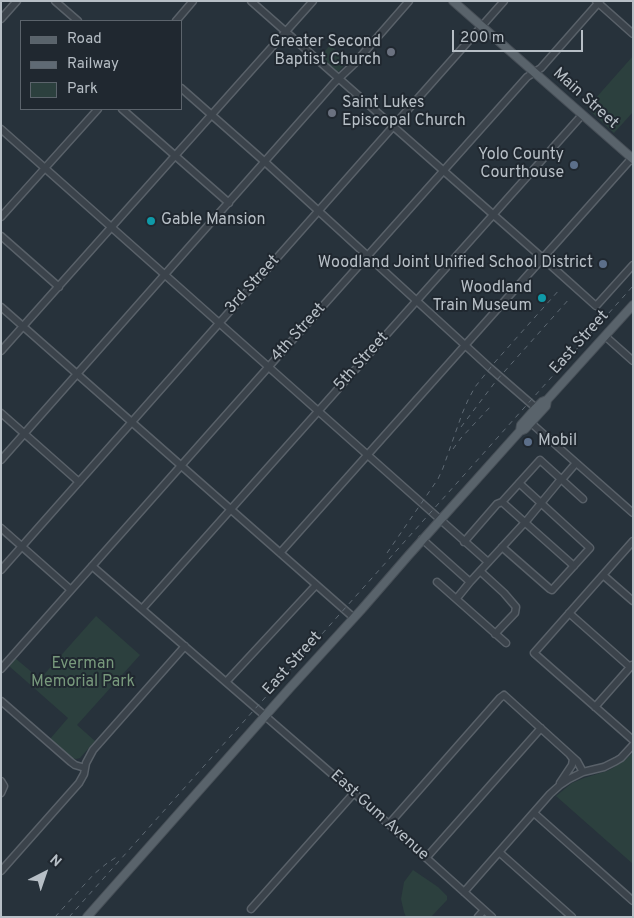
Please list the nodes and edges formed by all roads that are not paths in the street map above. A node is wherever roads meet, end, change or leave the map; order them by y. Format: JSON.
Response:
{"nodes":[{"id":1,"x":17,"y":1,"type":"edge"},
{"id":2,"x":193,"y":1,"type":"edge"},
{"id":3,"x":251,"y":1,"type":"edge"},
{"id":4,"x":313,"y":1,"type":"edge"},
{"id":5,"x":409,"y":1,"type":"edge"},
{"id":6,"x":453,"y":1,"type":"edge"},
{"id":7,"x":504,"y":1,"type":"edge"},
{"id":8,"x":59,"y":2,"type":"edge"},
{"id":9,"x":598,"y":2,"type":"edge"},
{"id":10,"x":1,"y":19,"type":"edge"},
{"id":11,"x":77,"y":20,"type":"edge"},
{"id":12,"x":177,"y":20,"type":"edge"},
{"id":13,"x":481,"y":27,"type":"junction"},
{"id":14,"x":286,"y":32,"type":"junction"},
{"id":15,"x":633,"y":34,"type":"edge"},
{"id":16,"x":534,"y":73,"type":"junction"},
{"id":17,"x":339,"y":78,"type":"junction"},
{"id":18,"x":182,"y":89,"type":"edge"},
{"id":19,"x":97,"y":110,"type":"edge"},
{"id":20,"x":123,"y":110,"type":"edge"},
{"id":21,"x":212,"y":115,"type":"junction"},
{"id":22,"x":582,"y":115,"type":"junction"},
{"id":23,"x":393,"y":126,"type":"junction"},
{"id":24,"x":1,"y":130,"type":"edge"},
{"id":25,"x":176,"y":156,"type":"junction"},
{"id":26,"x":631,"y":160,"type":"edge"},
{"id":27,"x":265,"y":162,"type":"junction"},
{"id":28,"x":45,"y":168,"type":"junction"},
{"id":29,"x":443,"y":171,"type":"junction"},
{"id":30,"x":229,"y":203,"type":"junction"},
{"id":31,"x":318,"y":211,"type":"junction"},
{"id":32,"x":493,"y":215,"type":"junction"},
{"id":33,"x":1,"y":217,"type":"edge"},
{"id":34,"x":112,"y":227,"type":"junction"},
{"id":35,"x":1,"y":236,"type":"edge"},
{"id":36,"x":367,"y":256,"type":"junction"},
{"id":37,"x":542,"y":258,"type":"junction"},
{"id":38,"x":633,"y":265,"type":"edge"},
{"id":39,"x":165,"y":275,"type":"junction"},
{"id":40,"x":59,"y":287,"type":"junction"},
{"id":41,"x":416,"y":300,"type":"junction"},
{"id":42,"x":633,"y":305,"type":"edge"},
{"id":43,"x":1,"y":307,"type":"edge"},
{"id":44,"x":219,"y":324,"type":"junction"},
{"id":45,"x":23,"y":326,"type":"junction"},
{"id":46,"x":605,"y":336,"type":"junction"},
{"id":47,"x":465,"y":345,"type":"junction"},
{"id":48,"x":1,"y":351,"type":"edge"},
{"id":49,"x":633,"y":361,"type":"edge"},
{"id":50,"x":268,"y":367,"type":"junction"},
{"id":51,"x":77,"y":374,"type":"junction"},
{"id":52,"x":547,"y":400,"type":"junction"},
{"id":53,"x":536,"y":408,"type":"junction"},
{"id":54,"x":318,"y":411,"type":"junction"},
{"id":55,"x":1,"y":413,"type":"edge"},
{"id":56,"x":132,"y":422,"type":"junction"},
{"id":57,"x":531,"y":423,"type":"junction"},
{"id":58,"x":520,"y":431,"type":"junction"},
{"id":59,"x":24,"y":434,"type":"junction"},
{"id":60,"x":367,"y":455,"type":"junction"},
{"id":61,"x":1,"y":460,"type":"edge"},
{"id":62,"x":576,"y":463,"type":"junction"},
{"id":63,"x":181,"y":465,"type":"junction"},
{"id":64,"x":561,"y":479,"type":"junction"},
{"id":65,"x":79,"y":482,"type":"junction"},
{"id":66,"x":519,"y":483,"type":"junction"},
{"id":67,"x":583,"y":499,"type":"dead end"},
{"id":68,"x":502,"y":502,"type":"junction"},
{"id":69,"x":542,"y":504,"type":"junction"},
{"id":70,"x":230,"y":509,"type":"junction"},
{"id":71,"x":633,"y":513,"type":"edge"},
{"id":72,"x":440,"y":520,"type":"junction"},
{"id":73,"x":525,"y":522,"type":"junction"},
{"id":74,"x":1,"y":528,"type":"edge"},
{"id":75,"x":422,"y":539,"type":"junction"},
{"id":76,"x":633,"y":541,"type":"edge"},
{"id":77,"x":464,"y":542,"type":"junction"},
{"id":78,"x":22,"y":546,"type":"junction"},
{"id":79,"x":502,"y":547,"type":"junction"},
{"id":80,"x":280,"y":552,"type":"junction"},
{"id":81,"x":488,"y":562,"type":"junction"},
{"id":82,"x":92,"y":566,"type":"junction"},
{"id":83,"x":574,"y":566,"type":"junction"},
{"id":84,"x":1,"y":570,"type":"edge"},
{"id":85,"x":480,"y":571,"type":"junction"},
{"id":86,"x":603,"y":575,"type":"junction"},
{"id":87,"x":437,"y":582,"type":"dead end"},
{"id":88,"x":470,"y":582,"type":"junction"},
{"id":89,"x":316,"y":585,"type":"junction"},
{"id":90,"x":71,"y":590,"type":"junction"},
{"id":91,"x":457,"y":598,"type":"junction"},
{"id":92,"x":633,"y":601,"type":"edge"},
{"id":93,"x":142,"y":609,"type":"junction"},
{"id":94,"x":569,"y":613,"type":"junction"},
{"id":95,"x":354,"y":618,"type":"junction"},
{"id":96,"x":495,"y":634,"type":"junction"},
{"id":97,"x":506,"y":643,"type":"dead end"},
{"id":98,"x":186,"y":646,"type":"junction"},
{"id":99,"x":631,"y":666,"type":"edge"},
{"id":100,"x":1,"y":669,"type":"edge"},
{"id":101,"x":226,"y":682,"type":"junction"},
{"id":102,"x":1,"y":701,"type":"edge"},
{"id":103,"x":595,"y":707,"type":"junction"},
{"id":104,"x":265,"y":716,"type":"junction"},
{"id":105,"x":541,"y":728,"type":"junction"},
{"id":106,"x":633,"y":740,"type":"edge"},
{"id":107,"x":633,"y":745,"type":"edge"},
{"id":108,"x":569,"y":754,"type":"junction"},
{"id":109,"x":85,"y":768,"type":"junction"},
{"id":110,"x":583,"y":772,"type":"junction"},
{"id":111,"x":1,"y":781,"type":"edge"},
{"id":112,"x":557,"y":787,"type":"junction"},
{"id":113,"x":1,"y":793,"type":"edge"},
{"id":114,"x":354,"y":793,"type":"junction"},
{"id":115,"x":534,"y":813,"type":"junction"},
{"id":116,"x":389,"y":824,"type":"junction"},
{"id":117,"x":499,"y":852,"type":"junction"},
{"id":118,"x":426,"y":858,"type":"junction"},
{"id":119,"x":1,"y":870,"type":"edge"},
{"id":120,"x":464,"y":892,"type":"junction"},
{"id":121,"x":633,"y":901,"type":"edge"},
{"id":122,"x":252,"y":909,"type":"dead end"},
{"id":123,"x":484,"y":910,"type":"junction"},
{"id":124,"x":87,"y":917,"type":"edge"},
{"id":125,"x":478,"y":917,"type":"edge"},
{"id":126,"x":492,"y":917,"type":"edge"},
{"id":127,"x":572,"y":917,"type":"edge"}],
"edges":[{"from":1,"to":10,"type":"street"},
{"from":2,"to":12,"type":"street"},
{"from":3,"to":14,"type":"street"},
{"from":4,"to":14,"type":"street"},
{"from":5,"to":17,"type":"street"},
{"from":6,"to":13,"type":"main road","name":"Main Street"},
{"from":7,"to":13,"type":"street","name":"3rd Street"},
{"from":8,"to":11,"type":"street"},
{"from":9,"to":15,"type":"street"},
{"from":9,"to":16,"type":"street","name":"4th Street"},
{"from":13,"to":16,"type":"main road","name":"Main Street"},
{"from":13,"to":23,"type":"street","name":"3rd Street"},
{"from":14,"to":17,"type":"street"},
{"from":14,"to":21,"type":"street"},
{"from":16,"to":22,"type":"main road","name":"Main Street"},
{"from":16,"to":29,"type":"street","name":"4th Street"},
{"from":17,"to":23,"type":"street"},
{"from":17,"to":27,"type":"street"},
{"from":18,"to":21,"type":"street"},
{"from":19,"to":28,"type":"street"},
{"from":20,"to":25,"type":"street"},
{"from":21,"to":25,"type":"street"},
{"from":21,"to":27,"type":"street"},
{"from":22,"to":26,"type":"main road","name":"Main Street"},
{"from":22,"to":32,"type":"street","name":"5th Street"},
{"from":23,"to":29,"type":"street"},
{"from":23,"to":31,"type":"street","name":"3rd Street"},
{"from":24,"to":28,"type":"street"},
{"from":25,"to":30,"type":"street"},
{"from":25,"to":34,"type":"street"},
{"from":26,"to":37,"type":"street"},
{"from":27,"to":30,"type":"street"},
{"from":27,"to":31,"type":"street"},
{"from":28,"to":33,"type":"street"},
{"from":28,"to":34,"type":"street"},
{"from":29,"to":32,"type":"street"},
{"from":29,"to":36,"type":"street","name":"4th Street"},
{"from":30,"to":39,"type":"street"},
{"from":31,"to":36,"type":"street"},
{"from":31,"to":44,"type":"street","name":"3rd Street"},
{"from":32,"to":37,"type":"street"},
{"from":32,"to":41,"type":"street","name":"5th Street"},
{"from":34,"to":39,"type":"street"},
{"from":34,"to":40,"type":"street"},
{"from":35,"to":40,"type":"street"},
{"from":36,"to":41,"type":"street"},
{"from":36,"to":50,"type":"street","name":"4th Street"},
{"from":37,"to":38,"type":"street"},
{"from":37,"to":47,"type":"street"},
{"from":39,"to":44,"type":"street"},
{"from":39,"to":51,"type":"street"},
{"from":40,"to":45,"type":"street"},
{"from":41,"to":47,"type":"street"},
{"from":41,"to":54,"type":"street","name":"5th Street"},
{"from":42,"to":46,"type":"main road","name":"East Street"},
{"from":43,"to":45,"type":"street"},
{"from":44,"to":50,"type":"street"},
{"from":44,"to":56,"type":"street","name":"3rd Street"},
{"from":45,"to":48,"type":"street"},
{"from":45,"to":51,"type":"street"},
{"from":46,"to":49,"type":"street"},
{"from":46,"to":52,"type":"main road","name":"East Street"},
{"from":47,"to":53,"type":"street"},
{"from":47,"to":60,"type":"street"},
{"from":50,"to":54,"type":"street"},
{"from":50,"to":63,"type":"street","name":"4th Street"},
{"from":51,"to":56,"type":"street"},
{"from":51,"to":59,"type":"street"},
{"from":52,"to":53,"type":"main road","name":"East Street"},
{"from":52,"to":57,"type":"main road","name":"East Street"},
{"from":53,"to":58,"type":"main road","name":"East Street"},
{"from":54,"to":60,"type":"street"},
{"from":54,"to":70,"type":"street","name":"5th Street"},
{"from":55,"to":59,"type":"street"},
{"from":56,"to":63,"type":"street"},
{"from":56,"to":65,"type":"street","name":"3rd Street"},
{"from":57,"to":58,"type":"main road","name":"East Street"},
{"from":57,"to":62,"type":"street"},
{"from":58,"to":72,"type":"main road","name":"East Street"},
{"from":59,"to":61,"type":"street"},
{"from":59,"to":65,"type":"street"},
{"from":60,"to":72,"type":"street"},
{"from":60,"to":80,"type":"street"},
{"from":62,"to":64,"type":"street"},
{"from":62,"to":71,"type":"street"},
{"from":63,"to":70,"type":"street"},
{"from":63,"to":82,"type":"street","name":"4th Street"},
{"from":64,"to":66,"type":"street"},
{"from":64,"to":67,"type":"street"},
{"from":64,"to":69,"type":"street"},
{"from":65,"to":78,"type":"street","name":"3rd Street"},
{"from":66,"to":68,"type":"street"},
{"from":66,"to":69,"type":"street"},
{"from":68,"to":73,"type":"street"},
{"from":68,"to":77,"type":"street"},
{"from":69,"to":73,"type":"street"},
{"from":69,"to":83,"type":"street"},
{"from":70,"to":80,"type":"street"},
{"from":70,"to":93,"type":"street","name":"5th Street"},
{"from":72,"to":75,"type":"main road","name":"East Street"},
{"from":72,"to":77,"type":"street"},
{"from":73,"to":79,"type":"street"},
{"from":73,"to":83,"type":"street"},
{"from":74,"to":78,"type":"street"},
{"from":75,"to":88,"type":"street"},
{"from":75,"to":95,"type":"main road","name":"East Street"},
{"from":76,"to":86,"type":"street"},
{"from":77,"to":81,"type":"street"},
{"from":78,"to":84,"type":"street","name":"3rd Street"},
{"from":78,"to":90,"type":"street"},
{"from":79,"to":81,"type":"street"},
{"from":79,"to":83,"type":"street"},
{"from":80,"to":89,"type":"street"},
{"from":81,"to":85,"type":"street"},
{"from":82,"to":90,"type":"street","name":"4th Street"},
{"from":82,"to":93,"type":"street","name":"East Gum Avenue"},
{"from":85,"to":88,"type":"street"},
{"from":85,"to":96,"type":"street"},
{"from":86,"to":92,"type":"street"},
{"from":86,"to":94,"type":"street"},
{"from":87,"to":91,"type":"street"},
{"from":88,"to":91,"type":"street"},
{"from":89,"to":95,"type":"street"},
{"from":89,"to":101,"type":"street"},
{"from":90,"to":100,"type":"street","name":"4th Street"},
{"from":91,"to":96,"type":"street"},
{"from":93,"to":98,"type":"street","name":"East Gum Avenue"},
{"from":94,"to":99,"type":"street"},
{"from":94,"to":103,"type":"street"},
{"from":95,"to":104,"type":"main road","name":"East Street"},
{"from":96,"to":97,"type":"street"},
{"from":98,"to":101,"type":"street","name":"East Gum Avenue"},
{"from":98,"to":109,"type":"street"},
{"from":99,"to":103,"type":"street"},
{"from":101,"to":104,"type":"street","name":"East Gum Avenue"},
{"from":102,"to":109,"type":"street"},
{"from":103,"to":106,"type":"street"},
{"from":104,"to":114,"type":"street","name":"East Gum Avenue"},
{"from":104,"to":124,"type":"main road","name":"East Street"},
{"from":105,"to":108,"type":"street"},
{"from":105,"to":116,"type":"street"},
{"from":105,"to":118,"type":"street"},
{"from":107,"to":110,"type":"street"},
{"from":108,"to":110,"type":"street"},
{"from":108,"to":112,"type":"street"},
{"from":109,"to":119,"type":"street"},
{"from":110,"to":112,"type":"street"},
{"from":111,"to":113,"type":"street"},
{"from":112,"to":115,"type":"street"},
{"from":114,"to":116,"type":"street","name":"East Gum Avenue"},
{"from":114,"to":122,"type":"street"},
{"from":115,"to":117,"type":"street"},
{"from":115,"to":121,"type":"street"},
{"from":116,"to":118,"type":"street","name":"East Gum Avenue"},
{"from":117,"to":120,"type":"street"},
{"from":117,"to":127,"type":"street"},
{"from":118,"to":120,"type":"street","name":"East Gum Avenue"},
{"from":120,"to":123,"type":"street","name":"East Gum Avenue"},
{"from":123,"to":125,"type":"street"},
{"from":123,"to":126,"type":"street","name":"East Gum Avenue"}]}
